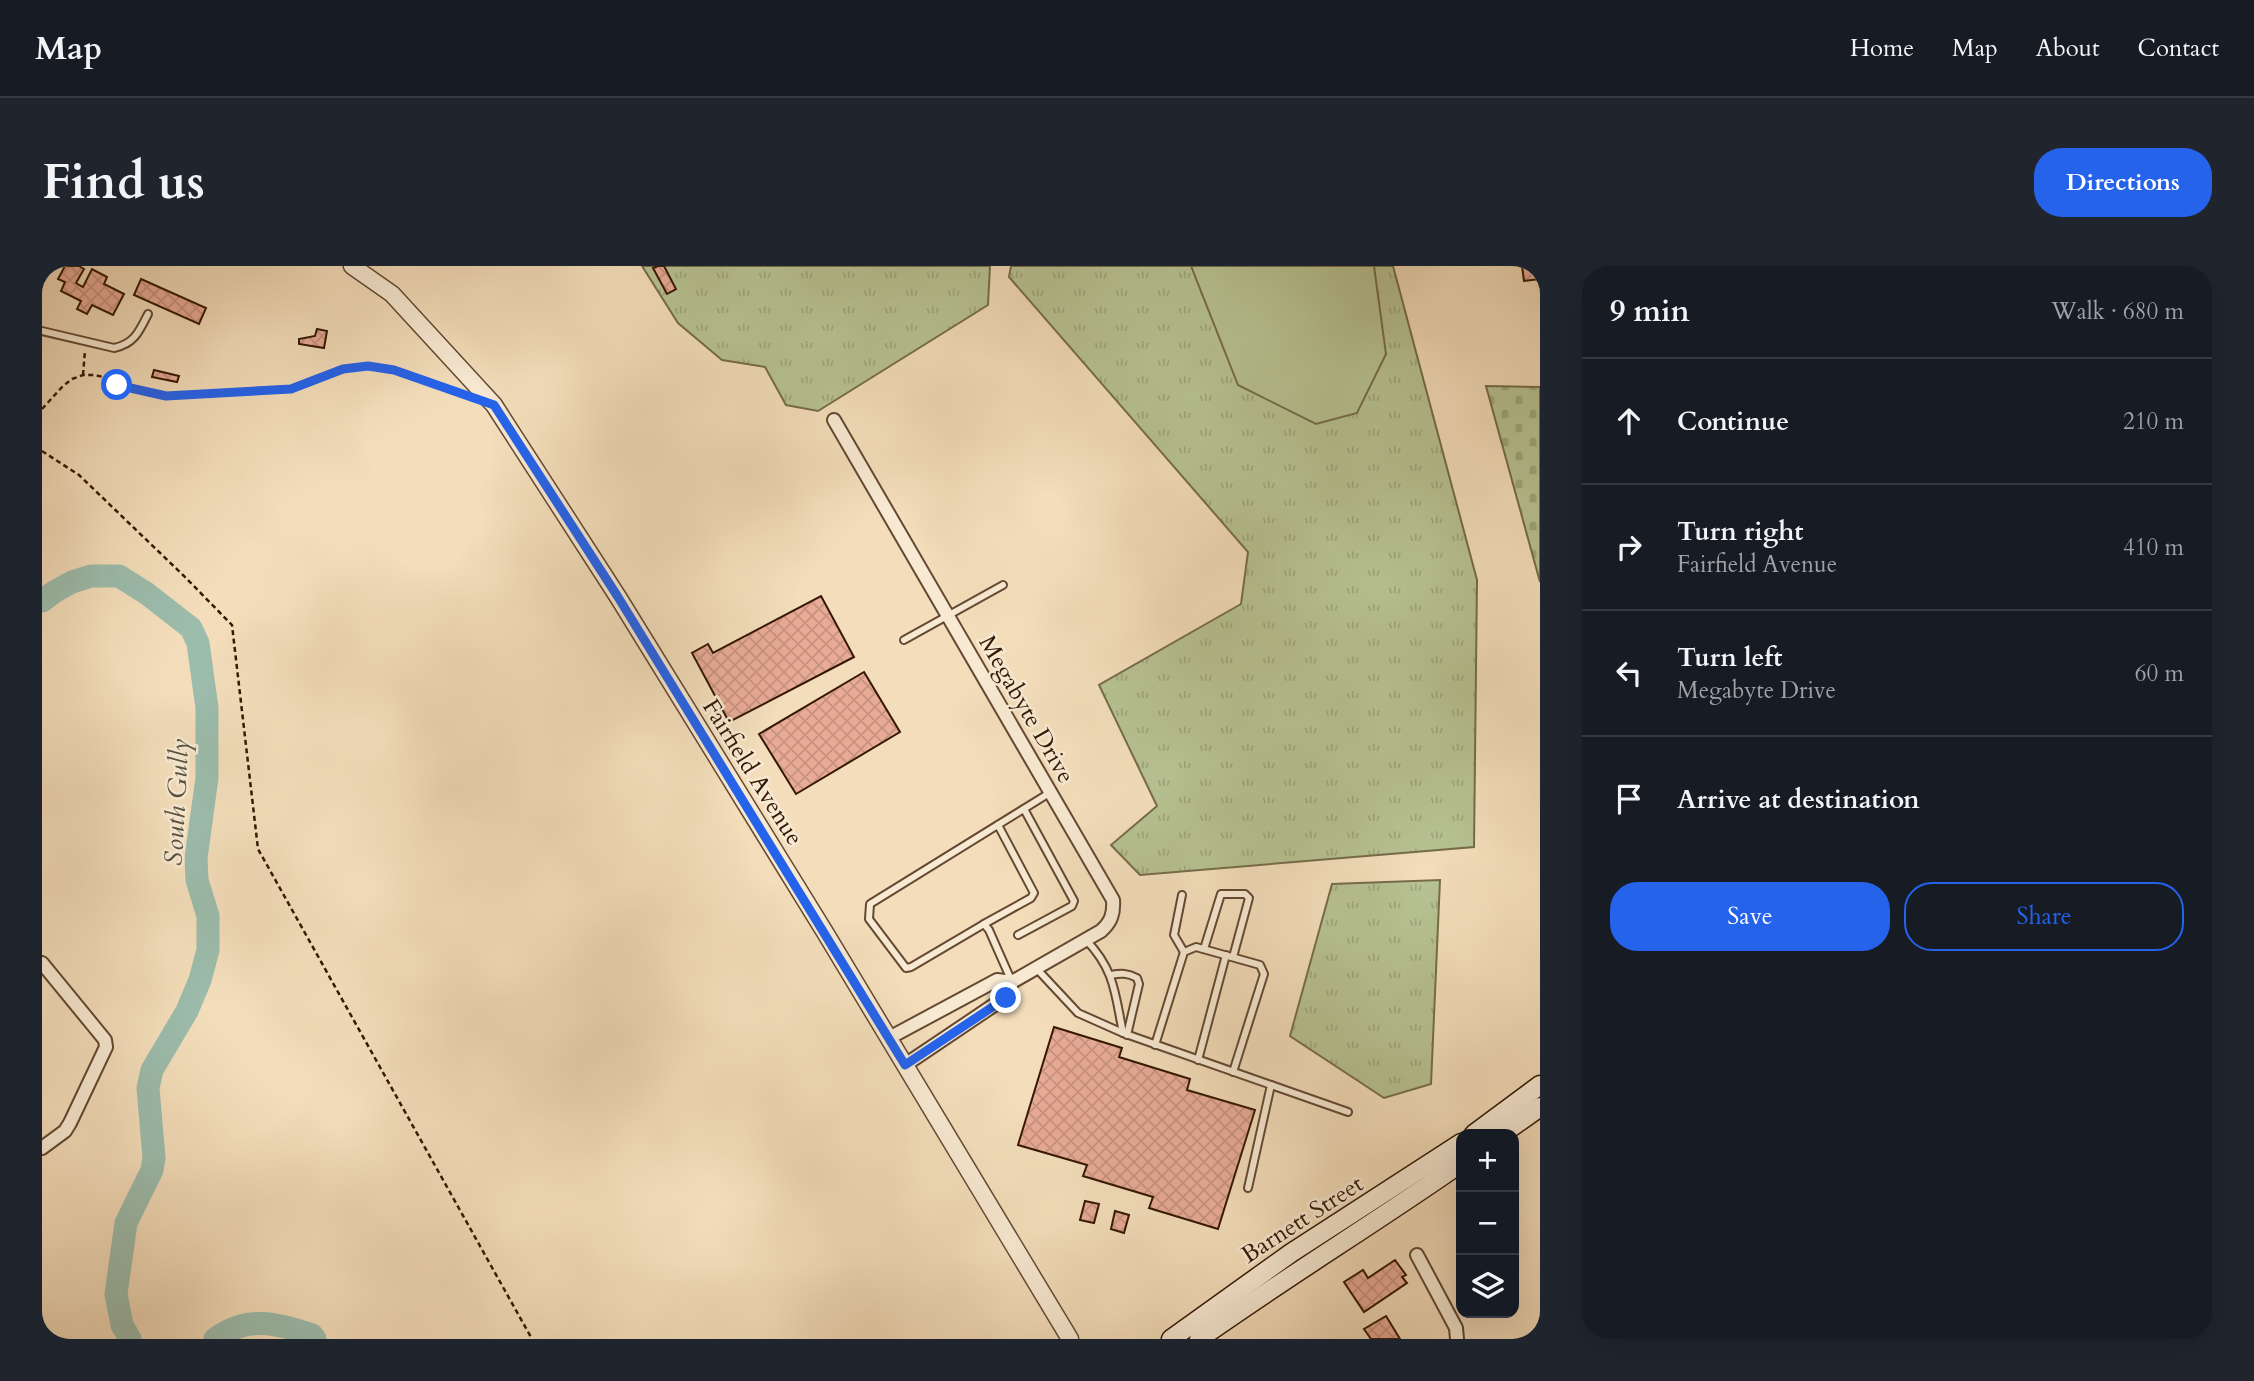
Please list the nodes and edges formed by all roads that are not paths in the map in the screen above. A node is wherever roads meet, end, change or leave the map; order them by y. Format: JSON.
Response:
{"nodes":[{"id":1,"x":352,"y":266,"type":"edge"},
{"id":2,"x":148,"y":314,"type":"dead end"},
{"id":3,"x":42,"y":331,"type":"edge"},
{"id":4,"x":834,"y":420,"type":"dead end"},
{"id":5,"x":1003,"y":585,"type":"dead end"},
{"id":6,"x":948,"y":617,"type":"junction"},
{"id":7,"x":904,"y":640,"type":"dead end"},
{"id":8,"x":1051,"y":792,"type":"junction"},
{"id":9,"x":1024,"y":809,"type":"junction"},
{"id":10,"x":998,"y":825,"type":"junction"},
{"id":11,"x":1182,"y":895,"type":"dead end"},
{"id":12,"x":984,"y":924,"type":"junction"},
{"id":13,"x":1018,"y":934,"type":"dead end"},
{"id":14,"x":1086,"y":940,"type":"junction"},
{"id":15,"x":1204,"y":949,"type":"junction"},
{"id":16,"x":1184,"y":951,"type":"junction"},
{"id":17,"x":1230,"y":956,"type":"junction"},
{"id":18,"x":42,"y":963,"type":"edge"},
{"id":19,"x":1036,"y":968,"type":"junction"},
{"id":20,"x":1111,"y":975,"type":"junction"},
{"id":21,"x":1012,"y":982,"type":"junction"},
{"id":22,"x":1125,"y":1034,"type":"junction"},
{"id":23,"x":889,"y":1038,"type":"junction"},
{"id":24,"x":1155,"y":1045,"type":"junction"},
{"id":25,"x":1198,"y":1060,"type":"junction"},
{"id":26,"x":905,"y":1065,"type":"junction"},
{"id":27,"x":1233,"y":1072,"type":"junction"},
{"id":28,"x":1271,"y":1085,"type":"junction"},
{"id":29,"x":1540,"y":1085,"type":"edge"},
{"id":30,"x":1540,"y":1107,"type":"edge"},
{"id":31,"x":1348,"y":1112,"type":"dead end"},
{"id":32,"x":1481,"y":1129,"type":"edge"},
{"id":33,"x":1509,"y":1129,"type":"edge"},
{"id":34,"x":1456,"y":1146,"type":"edge"},
{"id":35,"x":42,"y":1148,"type":"edge"},
{"id":36,"x":1456,"y":1167,"type":"edge"},
{"id":37,"x":1248,"y":1188,"type":"dead end"},
{"id":38,"x":1417,"y":1255,"type":"dead end"},
{"id":39,"x":1070,"y":1339,"type":"edge"},
{"id":40,"x":1171,"y":1339,"type":"edge"},
{"id":41,"x":1199,"y":1339,"type":"edge"},
{"id":42,"x":1457,"y":1339,"type":"edge"}],
"edges":[{"from":1,"to":23,"type":"street","name":"Fairfield Avenue"},
{"from":2,"to":3,"type":"lane"},
{"from":4,"to":6,"type":"street","name":"Megabyte Drive"},
{"from":5,"to":6,"type":"lane"},
{"from":6,"to":7,"type":"lane"},
{"from":6,"to":8,"type":"street","name":"Megabyte Drive"},
{"from":8,"to":9,"type":"lane"},
{"from":8,"to":14,"type":"street","name":"Megabyte Drive"},
{"from":9,"to":10,"type":"lane"},
{"from":9,"to":13,"type":"lane"},
{"from":10,"to":12,"type":"lane"},
{"from":10,"to":12,"type":"lane"},
{"from":11,"to":16,"type":"lane"},
{"from":12,"to":21,"type":"lane"},
{"from":14,"to":19,"type":"street","name":"Megabyte Drive"},
{"from":14,"to":20,"type":"lane"},
{"from":15,"to":16,"type":"lane"},
{"from":15,"to":17,"type":"lane"},
{"from":15,"to":17,"type":"lane"},
{"from":16,"to":24,"type":"lane"},
{"from":17,"to":25,"type":"lane"},
{"from":17,"to":27,"type":"lane"},
{"from":18,"to":35,"type":"street"},
{"from":19,"to":21,"type":"street","name":"Megabyte Drive"},
{"from":19,"to":22,"type":"lane"},
{"from":20,"to":22,"type":"lane"},
{"from":20,"to":22,"type":"lane"},
{"from":21,"to":23,"type":"street","name":"Megabyte Drive"},
{"from":21,"to":26,"type":"street","name":"Megabyte Drive"},
{"from":22,"to":24,"type":"lane"},
{"from":23,"to":26,"type":"street","name":"Fairfield Avenue"},
{"from":24,"to":25,"type":"lane"},
{"from":25,"to":27,"type":"lane"},
{"from":26,"to":39,"type":"street","name":"Fairfield Avenue"},
{"from":27,"to":28,"type":"lane"},
{"from":28,"to":31,"type":"lane"},
{"from":28,"to":37,"type":"lane"},
{"from":29,"to":32,"type":"main road"},
{"from":30,"to":33,"type":"main road"},
{"from":34,"to":40,"type":"main road","name":"Barnett Street"},
{"from":36,"to":41,"type":"main road","name":"Barnett Street"},
{"from":38,"to":42,"type":"street"}]}
